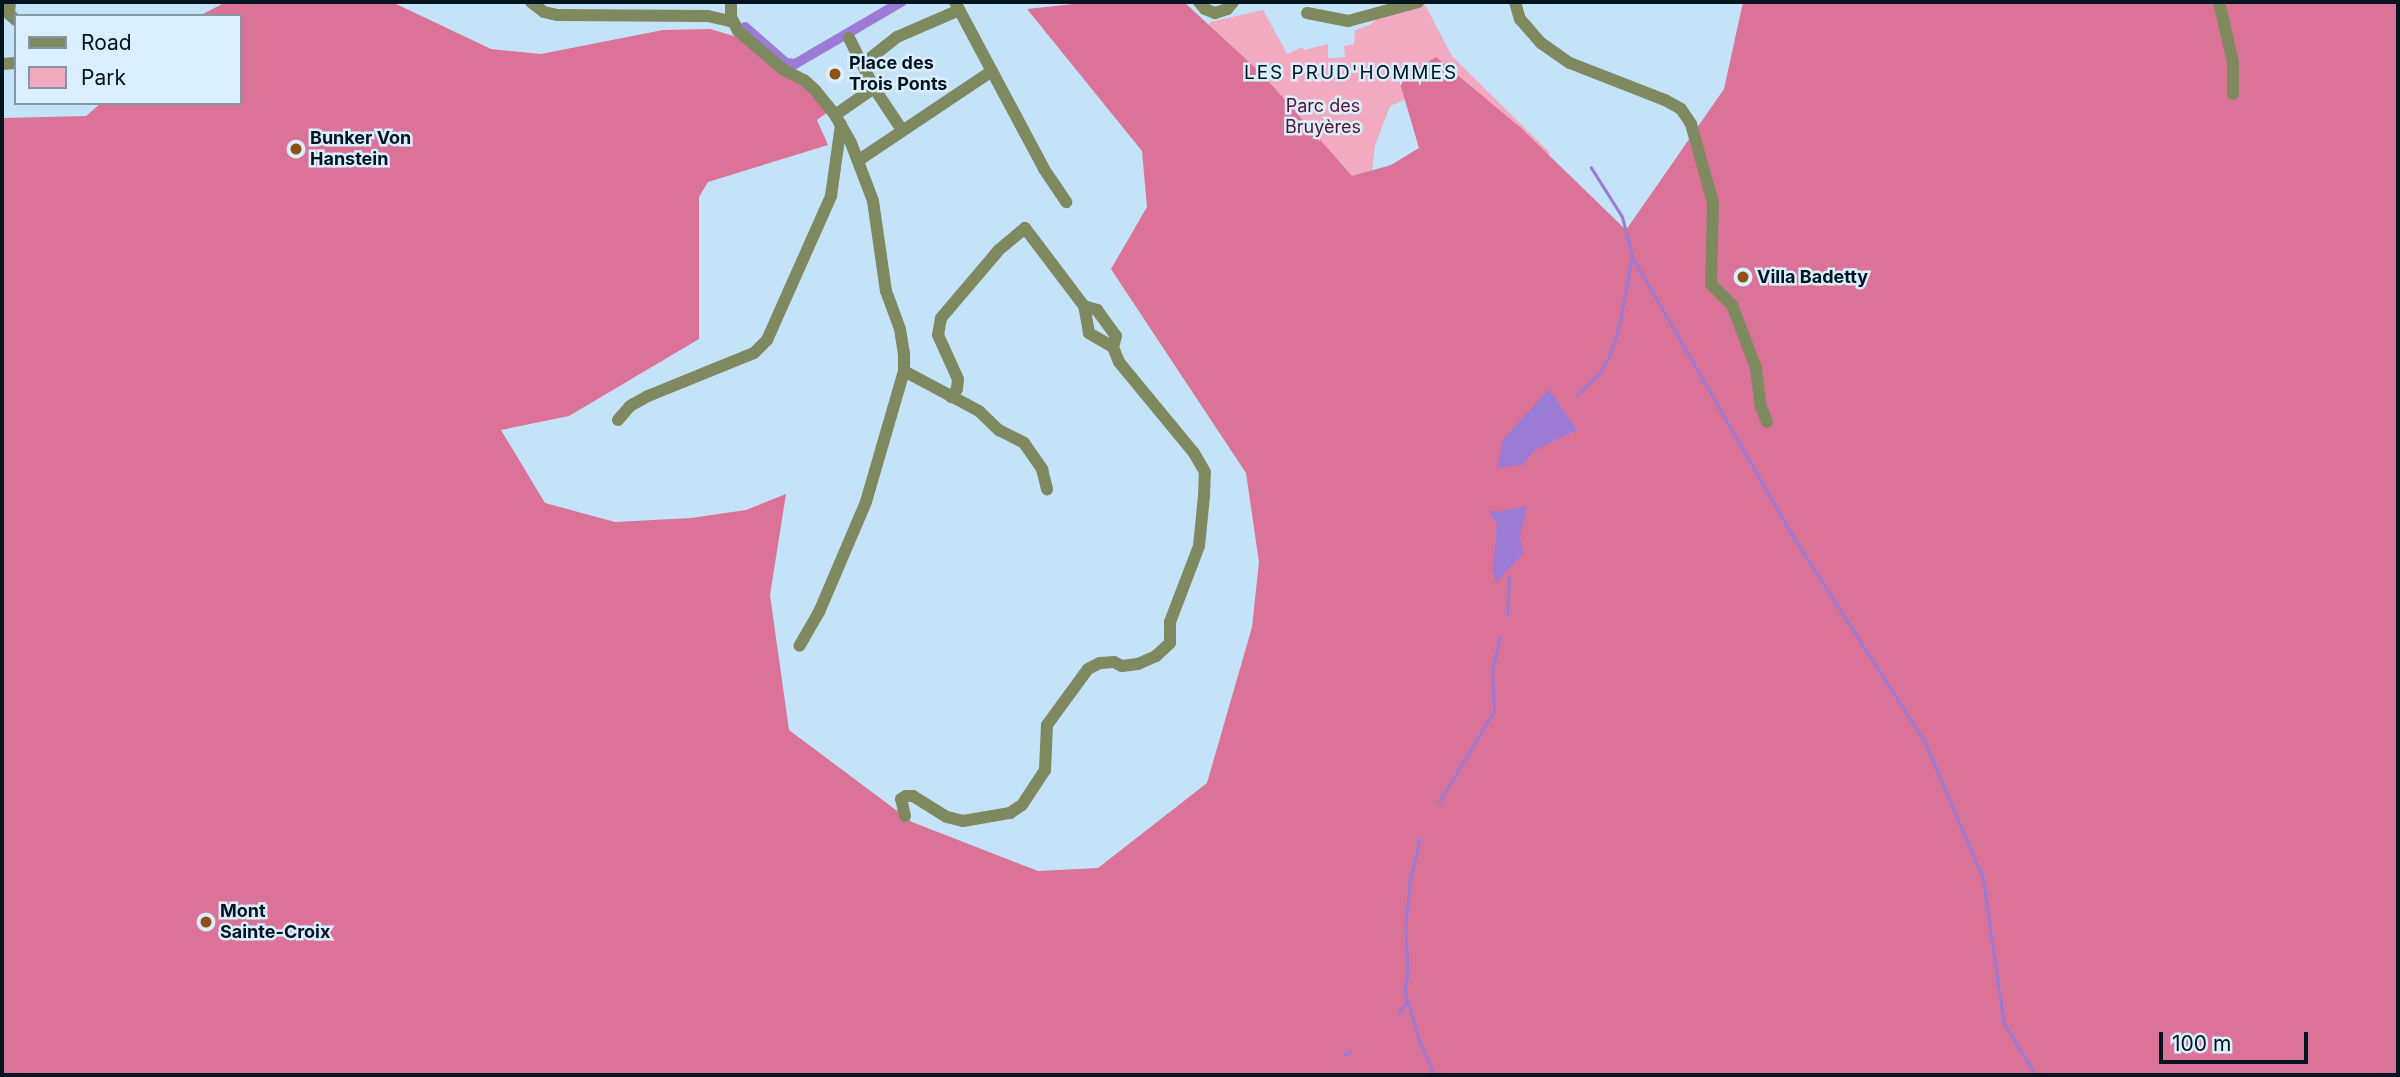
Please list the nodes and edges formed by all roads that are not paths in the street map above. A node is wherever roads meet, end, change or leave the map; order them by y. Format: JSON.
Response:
{"nodes":[{"id":1,"x":10,"y":2,"type":"edge"},
{"id":2,"x":531,"y":2,"type":"edge"},
{"id":3,"x":731,"y":2,"type":"edge"},
{"id":4,"x":1199,"y":2,"type":"edge"},
{"id":5,"x":1233,"y":2,"type":"edge"},
{"id":6,"x":1418,"y":2,"type":"edge"},
{"id":7,"x":1515,"y":2,"type":"edge"},
{"id":8,"x":2219,"y":2,"type":"edge"},
{"id":9,"x":957,"y":6,"type":"edge"},
{"id":10,"x":1307,"y":13,"type":"dead end"},
{"id":11,"x":14,"y":18,"type":"edge"},
{"id":12,"x":733,"y":22,"type":"junction"},
{"id":13,"x":849,"y":37,"type":"dead end"},
{"id":14,"x":863,"y":64,"type":"junction"},
{"id":15,"x":992,"y":71,"type":"junction"},
{"id":16,"x":874,"y":88,"type":"junction"},
{"id":17,"x":2233,"y":94,"type":"dead end"},
{"id":18,"x":838,"y":120,"type":"junction"},
{"id":19,"x":902,"y":130,"type":"junction"},
{"id":20,"x":859,"y":160,"type":"junction"},
{"id":21,"x":1066,"y":202,"type":"dead end"},
{"id":22,"x":1084,"y":306,"type":"junction"},
{"id":23,"x":1112,"y":347,"type":"junction"},
{"id":24,"x":904,"y":372,"type":"junction"},
{"id":25,"x":951,"y":397,"type":"junction"},
{"id":26,"x":618,"y":420,"type":"dead end"},
{"id":27,"x":1767,"y":422,"type":"dead end"},
{"id":28,"x":1047,"y":489,"type":"dead end"},
{"id":29,"x":799,"y":646,"type":"dead end"},
{"id":30,"x":905,"y":816,"type":"dead end"}],
"edges":[{"from":1,"to":11,"type":"street"},
{"from":2,"to":12,"type":"street"},
{"from":3,"to":12,"type":"street"},
{"from":4,"to":5,"type":"street"},
{"from":6,"to":10,"type":"street"},
{"from":7,"to":27,"type":"street"},
{"from":8,"to":17,"type":"street"},
{"from":9,"to":14,"type":"street"},
{"from":9,"to":15,"type":"street"},
{"from":12,"to":18,"type":"street"},
{"from":13,"to":14,"type":"street"},
{"from":14,"to":16,"type":"street"},
{"from":15,"to":19,"type":"street"},
{"from":15,"to":21,"type":"street"},
{"from":16,"to":18,"type":"street"},
{"from":16,"to":19,"type":"street"},
{"from":18,"to":20,"type":"street"},
{"from":18,"to":26,"type":"street"},
{"from":19,"to":20,"type":"street"},
{"from":20,"to":24,"type":"street"},
{"from":22,"to":23,"type":"street"},
{"from":22,"to":23,"type":"street"},
{"from":22,"to":25,"type":"street"},
{"from":23,"to":30,"type":"street"},
{"from":24,"to":25,"type":"street"},
{"from":24,"to":29,"type":"street"},
{"from":25,"to":28,"type":"street"}]}
